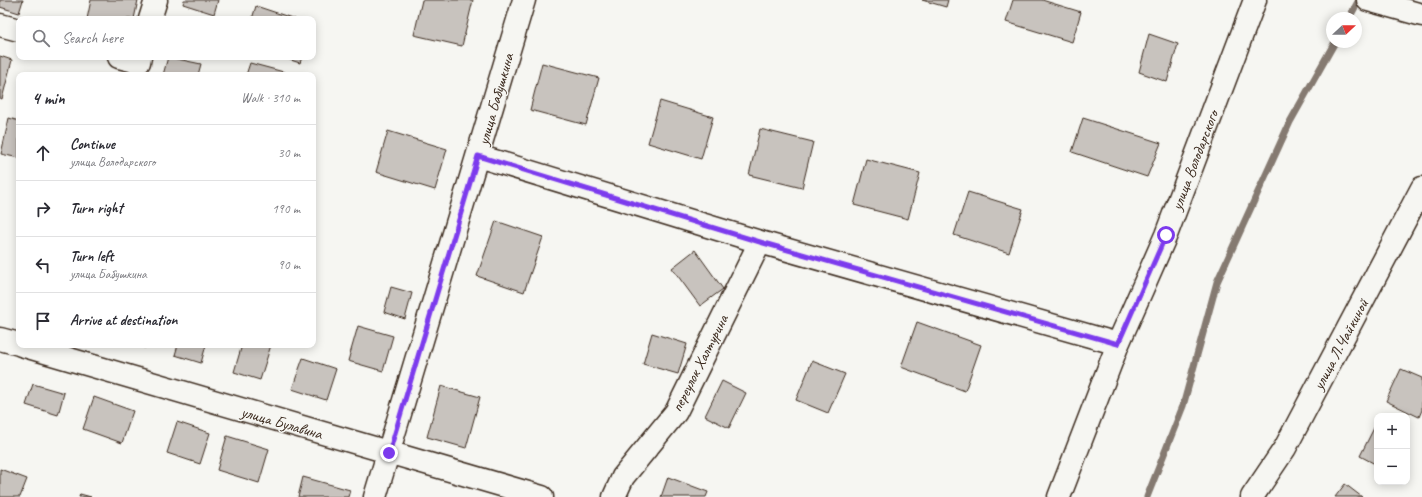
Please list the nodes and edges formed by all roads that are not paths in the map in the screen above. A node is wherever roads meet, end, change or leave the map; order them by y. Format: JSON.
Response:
{"nodes":[{"id":1,"x":156,"y":0,"type":"edge"},
{"id":2,"x":524,"y":0,"type":"edge"},
{"id":3,"x":1255,"y":0,"type":"edge"},
{"id":4,"x":1372,"y":1,"type":"edge"},
{"id":5,"x":1422,"y":15,"type":"edge"},
{"id":6,"x":151,"y":16,"type":"edge"},
{"id":7,"x":0,"y":24,"type":"edge"},
{"id":8,"x":16,"y":29,"type":"edge"},
{"id":9,"x":131,"y":60,"type":"edge"},
{"id":10,"x":139,"y":60,"type":"edge"},
{"id":11,"x":478,"y":156,"type":"junction"},
{"id":12,"x":1422,"y":188,"type":"edge"},
{"id":13,"x":760,"y":242,"type":"junction"},
{"id":14,"x":0,"y":339,"type":"edge"},
{"id":15,"x":16,"y":344,"type":"edge"},
{"id":16,"x":1118,"y":344,"type":"junction"},
{"id":17,"x":30,"y":348,"type":"edge"},
{"id":18,"x":389,"y":453,"type":"junction"},
{"id":19,"x":375,"y":497,"type":"edge"},
{"id":20,"x":542,"y":497,"type":"edge"},
{"id":21,"x":614,"y":497,"type":"edge"},
{"id":22,"x":1059,"y":497,"type":"edge"},
{"id":23,"x":1252,"y":497,"type":"edge"}],
"edges":[{"from":1,"to":6,"type":"street"},
{"from":2,"to":11,"type":"street","name":"улица Бабушкина"},
{"from":3,"to":16,"type":"street","name":"улица Володарского"},
{"from":4,"to":5,"type":"street"},
{"from":7,"to":8,"type":"street"},
{"from":9,"to":10,"type":"street"},
{"from":11,"to":13,"type":"street"},
{"from":11,"to":18,"type":"street","name":"улица Бабушкина"},
{"from":12,"to":23,"type":"street","name":"улица Л.Чайкиной"},
{"from":13,"to":16,"type":"street"},
{"from":13,"to":21,"type":"street","name":"переулок Халтурина"},
{"from":14,"to":15,"type":"street","name":"улица Булавина"},
{"from":16,"to":22,"type":"street","name":"улица Володарского"},
{"from":17,"to":18,"type":"street","name":"улица Булавина"},
{"from":18,"to":19,"type":"street","name":"улица Бабушкина"},
{"from":18,"to":20,"type":"street","name":"улица Булавина"}]}
